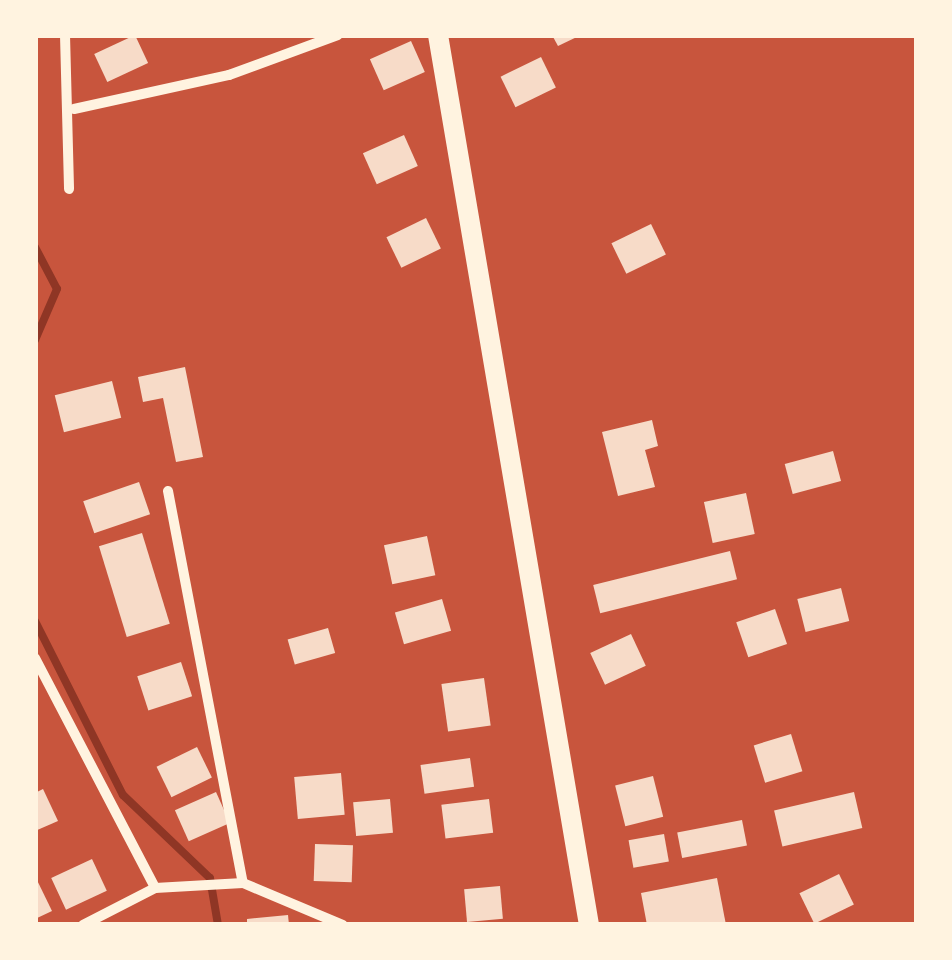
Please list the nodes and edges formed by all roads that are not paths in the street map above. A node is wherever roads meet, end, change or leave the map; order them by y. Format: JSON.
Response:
{"nodes":[{"id":1,"x":66,"y":35,"type":"edge"},
{"id":2,"x":338,"y":35,"type":"edge"},
{"id":3,"x":438,"y":35,"type":"edge"},
{"id":4,"x":74,"y":109,"type":"junction"},
{"id":5,"x":69,"y":189,"type":"dead end"},
{"id":6,"x":168,"y":491,"type":"dead end"},
{"id":7,"x":35,"y":658,"type":"edge"},
{"id":8,"x":238,"y":884,"type":"junction"},
{"id":9,"x":155,"y":888,"type":"junction"},
{"id":10,"x":83,"y":925,"type":"edge"},
{"id":11,"x":343,"y":925,"type":"edge"},
{"id":12,"x":589,"y":925,"type":"edge"}],
"edges":[{"from":1,"to":4,"type":"street"},
{"from":2,"to":4,"type":"street"},
{"from":3,"to":12,"type":"main road"},
{"from":4,"to":5,"type":"street"},
{"from":6,"to":8,"type":"street"},
{"from":7,"to":9,"type":"street"},
{"from":8,"to":9,"type":"street"},
{"from":8,"to":11,"type":"street"},
{"from":9,"to":10,"type":"street"}]}
